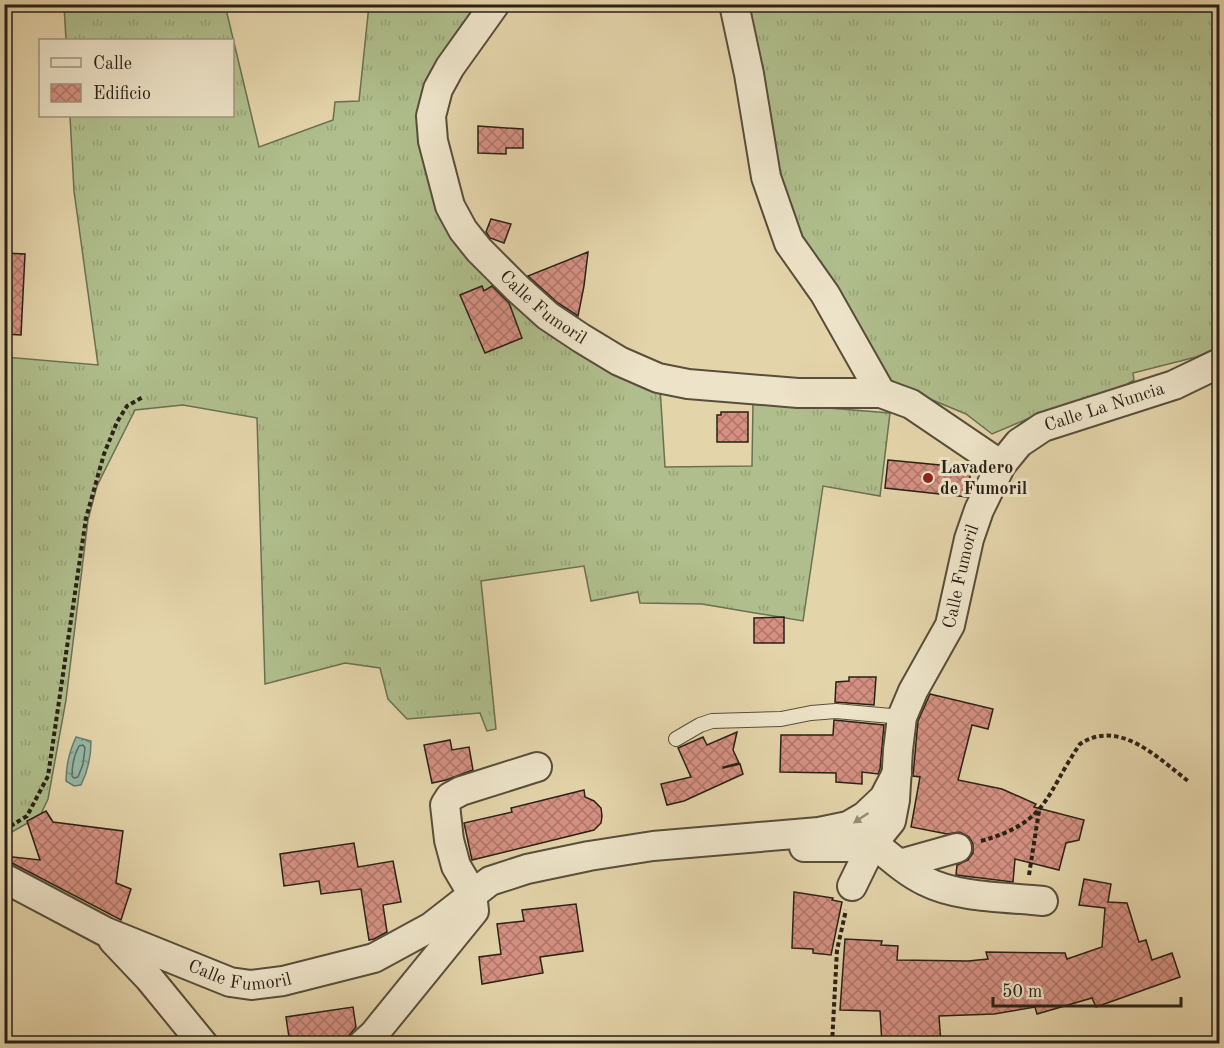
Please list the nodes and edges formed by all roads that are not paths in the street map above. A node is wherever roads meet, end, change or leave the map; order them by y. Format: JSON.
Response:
{"nodes":[{"id":1,"x":495,"y":4,"type":"edge"},
{"id":2,"x":734,"y":4,"type":"edge"},
{"id":3,"x":1220,"y":363,"type":"edge"},
{"id":4,"x":881,"y":393,"type":"junction"},
{"id":5,"x":1000,"y":465,"type":"junction"},
{"id":6,"x":902,"y":717,"type":"junction"},
{"id":7,"x":676,"y":739,"type":"dead end"},
{"id":8,"x":537,"y":767,"type":"dead end"},
{"id":9,"x":897,"y":773,"type":"junction"},
{"id":10,"x":718,"y":840,"type":"junction"},
{"id":11,"x":873,"y":843,"type":"junction"},
{"id":12,"x":957,"y":848,"type":"road end"},
{"id":13,"x":900,"y":864,"type":"junction"},
{"id":14,"x":4,"y":878,"type":"edge"},
{"id":15,"x":852,"y":886,"type":"road end"},
{"id":16,"x":472,"y":893,"type":"junction"},
{"id":17,"x":1034,"y":900,"type":"road end"},
{"id":18,"x":106,"y":932,"type":"junction"},
{"id":19,"x":203,"y":1044,"type":"edge"},
{"id":20,"x":363,"y":1044,"type":"edge"}],
"edges":[{"from":1,"to":4,"type":"street","name":"Calle Fumoril"},
{"from":2,"to":4,"type":"street"},
{"from":3,"to":5,"type":"street","name":"Calle La Nuncia"},
{"from":4,"to":5,"type":"street","name":"Calle Fumoril"},
{"from":5,"to":6,"type":"street","name":"Calle Fumoril"},
{"from":6,"to":7,"type":"lane"},
{"from":6,"to":9,"type":"street","name":"Calle Fumoril"},
{"from":8,"to":16,"type":"street"},
{"from":9,"to":10,"type":"street","name":"Calle Fumoril","one_way":true},
{"from":9,"to":11,"type":"street","name":"Calle Fumoril"},
{"from":10,"to":11,"type":"street","name":"Calle Fumoril"},
{"from":10,"to":16,"type":"street","name":"Calle Fumoril"},
{"from":11,"to":13,"type":"street"},
{"from":11,"to":15,"type":"street","name":"Calle Fumoril"},
{"from":12,"to":13,"type":"street"},
{"from":13,"to":17,"type":"street"},
{"from":14,"to":18,"type":"street","name":"Calle Fumoril"},
{"from":16,"to":18,"type":"street","name":"Calle Fumoril"},
{"from":16,"to":20,"type":"street"},
{"from":18,"to":19,"type":"street"}]}
